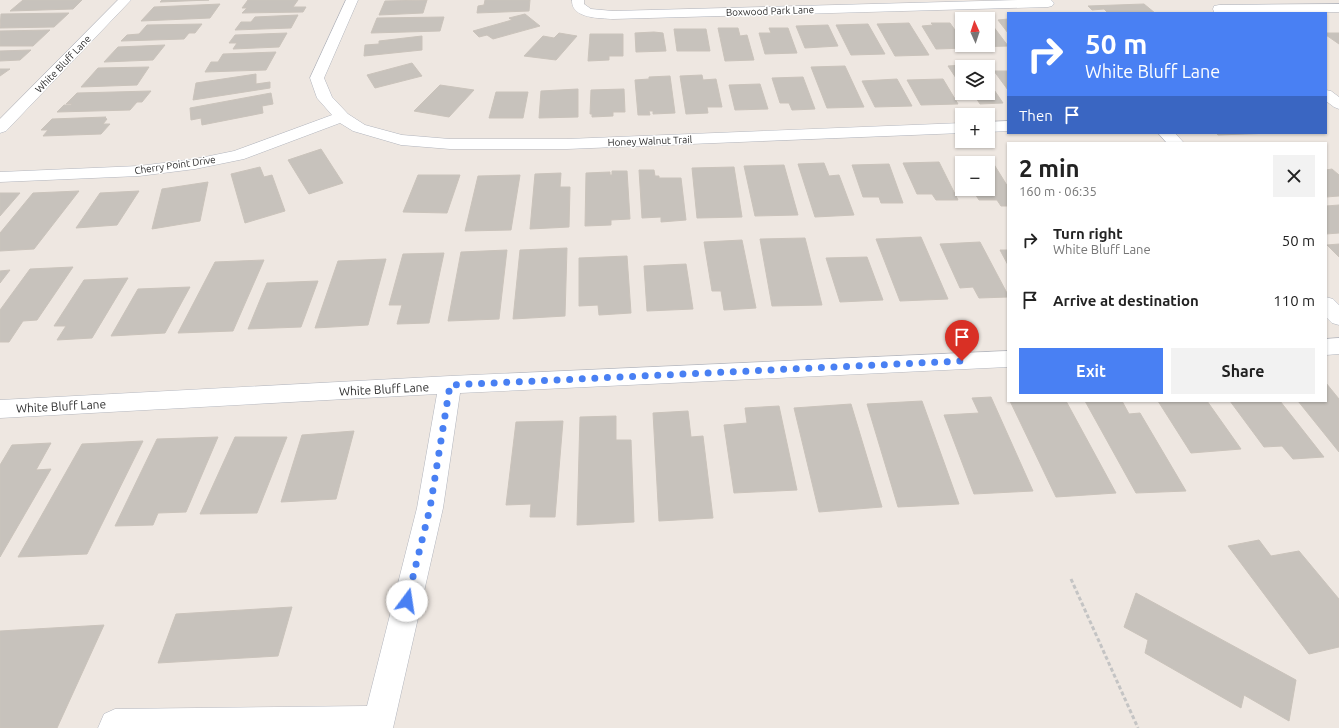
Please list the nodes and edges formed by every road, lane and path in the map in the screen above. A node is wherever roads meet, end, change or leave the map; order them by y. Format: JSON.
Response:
{"nodes":[{"id":1,"x":125,"y":0,"type":"edge"},
{"id":2,"x":352,"y":0,"type":"edge"},
{"id":3,"x":578,"y":0,"type":"edge"},
{"id":4,"x":1208,"y":0,"type":"edge"},
{"id":5,"x":1047,"y":2,"type":"edge"},
{"id":6,"x":1339,"y":8,"type":"edge"},
{"id":7,"x":1221,"y":11,"type":"edge"},
{"id":8,"x":1056,"y":12,"type":"edge"},
{"id":9,"x":1327,"y":95,"type":"edge"},
{"id":10,"x":1339,"y":104,"type":"edge"},
{"id":11,"x":342,"y":117,"type":"junction"},
{"id":12,"x":1007,"y":126,"type":"edge"},
{"id":13,"x":995,"y":127,"type":"edge"},
{"id":14,"x":0,"y":128,"type":"edge"},
{"id":15,"x":955,"y":128,"type":"edge"},
{"id":16,"x":1167,"y":134,"type":"edge"},
{"id":17,"x":1175,"y":142,"type":"edge"},
{"id":18,"x":0,"y":177,"type":"edge"},
{"id":19,"x":1327,"y":305,"type":"edge"},
{"id":20,"x":1339,"y":318,"type":"edge"},
{"id":21,"x":1339,"y":346,"type":"edge"},
{"id":22,"x":1327,"y":347,"type":"edge"},
{"id":23,"x":1007,"y":359,"type":"edge"},
{"id":24,"x":450,"y":385,"type":"junction"},
{"id":25,"x":0,"y":409,"type":"edge"},
{"id":26,"x":1071,"y":579,"type":"dead end"},
{"id":27,"x":378,"y":725,"type":"edge"},
{"id":28,"x":114,"y":728,"type":"edge"},
{"id":29,"x":1138,"y":728,"type":"edge"}],
"edges":[{"from":1,"to":14,"type":"street","name":"White Bluff Lane"},
{"from":2,"to":11,"type":"street","name":"Honey Walnut Trail"},
{"from":3,"to":5,"type":"street","name":"Boxwood Park Lane"},
{"from":4,"to":7,"type":"street"},
{"from":5,"to":8,"type":"street"},
{"from":6,"to":7,"type":"street"},
{"from":9,"to":10,"type":"street"},
{"from":11,"to":15,"type":"street","name":"Honey Walnut Trail"},
{"from":11,"to":18,"type":"street","name":"Cherry Point Drive"},
{"from":12,"to":13,"type":"street"},
{"from":16,"to":17,"type":"street"},
{"from":19,"to":20,"type":"street"},
{"from":21,"to":22,"type":"street"},
{"from":23,"to":24,"type":"street","name":"White Bluff Lane"},
{"from":24,"to":25,"type":"street","name":"White Bluff Lane"},
{"from":24,"to":27,"type":"street"},
{"from":26,"to":29,"type":"path"},
{"from":27,"to":28,"type":"street"}]}
